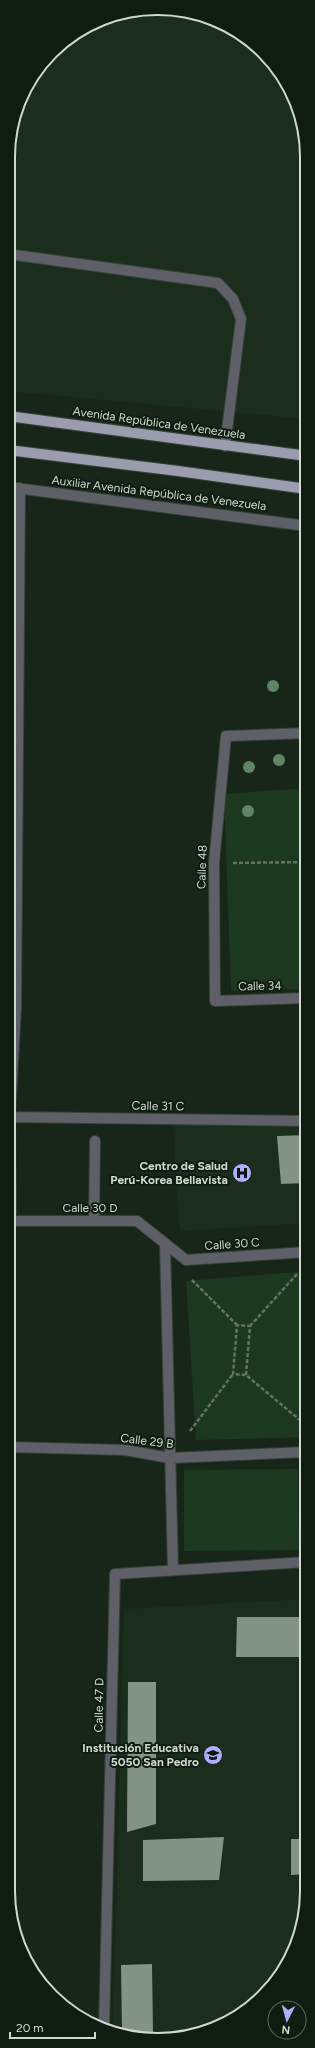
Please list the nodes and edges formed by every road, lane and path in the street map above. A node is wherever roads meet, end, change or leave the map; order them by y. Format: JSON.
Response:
{"nodes":[{"id":1,"x":15,"y":255,"type":"edge"},
{"id":2,"x":15,"y":417,"type":"edge"},
{"id":3,"x":225,"y":446,"type":"junction"},
{"id":4,"x":15,"y":451,"type":"edge"},
{"id":5,"x":300,"y":455,"type":"edge"},
{"id":6,"x":15,"y":488,"type":"edge"},
{"id":7,"x":20,"y":488,"type":"junction"},
{"id":8,"x":300,"y":488,"type":"edge"},
{"id":9,"x":300,"y":525,"type":"edge"},
{"id":10,"x":300,"y":733,"type":"edge"},
{"id":11,"x":300,"y":862,"type":"edge"},
{"id":12,"x":214,"y":863,"type":"junction"},
{"id":13,"x":300,"y":998,"type":"edge"},
{"id":14,"x":215,"y":1000,"type":"joint"},
{"id":15,"x":15,"y":1025,"type":"edge"},
{"id":16,"x":15,"y":1117,"type":"edge"},
{"id":17,"x":300,"y":1121,"type":"edge"},
{"id":18,"x":95,"y":1141,"type":"dead end"},
{"id":19,"x":15,"y":1221,"type":"edge"},
{"id":20,"x":94,"y":1221,"type":"junction"},
{"id":21,"x":165,"y":1243,"type":"junction"},
{"id":22,"x":300,"y":1252,"type":"edge"},
{"id":23,"x":186,"y":1260,"type":"junction"},
{"id":24,"x":300,"y":1271,"type":"edge"},
{"id":25,"x":237,"y":1325,"type":"junction"},
{"id":26,"x":250,"y":1326,"type":"junction"},
{"id":27,"x":233,"y":1374,"type":"junction"},
{"id":28,"x":246,"y":1375,"type":"junction"},
{"id":29,"x":300,"y":1420,"type":"edge"},
{"id":30,"x":15,"y":1447,"type":"edge"},
{"id":31,"x":300,"y":1452,"type":"edge"},
{"id":32,"x":170,"y":1458,"type":"junction"},
{"id":33,"x":300,"y":1562,"type":"edge"},
{"id":34,"x":173,"y":1570,"type":"junction"},
{"id":35,"x":104,"y":2022,"type":"edge"}],
"edges":[{"from":1,"to":3,"type":"street"},
{"from":2,"to":3,"type":"main road","name":"Avenida República de Venezuela"},
{"from":3,"to":5,"type":"main road","name":"Avenida República de Venezuela"},
{"from":4,"to":8,"type":"main road"},
{"from":6,"to":7,"type":"street","name":"Auxiliar Avenida República de Venezuela"},
{"from":7,"to":9,"type":"street","name":"Auxiliar Avenida República de Venezuela"},
{"from":7,"to":15,"type":"street"},
{"from":10,"to":12,"type":"street","name":"Calle 48"},
{"from":11,"to":12,"type":"path"},
{"from":12,"to":14,"type":"street","name":"Calle 48"},
{"from":13,"to":14,"type":"street","name":"Calle 34"},
{"from":16,"to":17,"type":"street","name":"Calle 31 C"},
{"from":18,"to":20,"type":"street"},
{"from":19,"to":20,"type":"street","name":"Calle 30 D"},
{"from":20,"to":21,"type":"street","name":"Calle 30 D"},
{"from":21,"to":23,"type":"street"},
{"from":21,"to":32,"type":"street"},
{"from":22,"to":23,"type":"street","name":"Calle 30 C"},
{"from":23,"to":25,"type":"path"},
{"from":24,"to":26,"type":"path"},
{"from":25,"to":26,"type":"path"},
{"from":25,"to":27,"type":"path"},
{"from":26,"to":28,"type":"path"},
{"from":27,"to":28,"type":"path"},
{"from":27,"to":32,"type":"path"},
{"from":28,"to":29,"type":"path"},
{"from":30,"to":32,"type":"street","name":"Calle 29 B"},
{"from":31,"to":32,"type":"street","name":"Calle 29 B"},
{"from":32,"to":34,"type":"street"},
{"from":33,"to":34,"type":"street","name":"Calle 47 D"},
{"from":34,"to":35,"type":"street","name":"Calle 47 D"}]}
